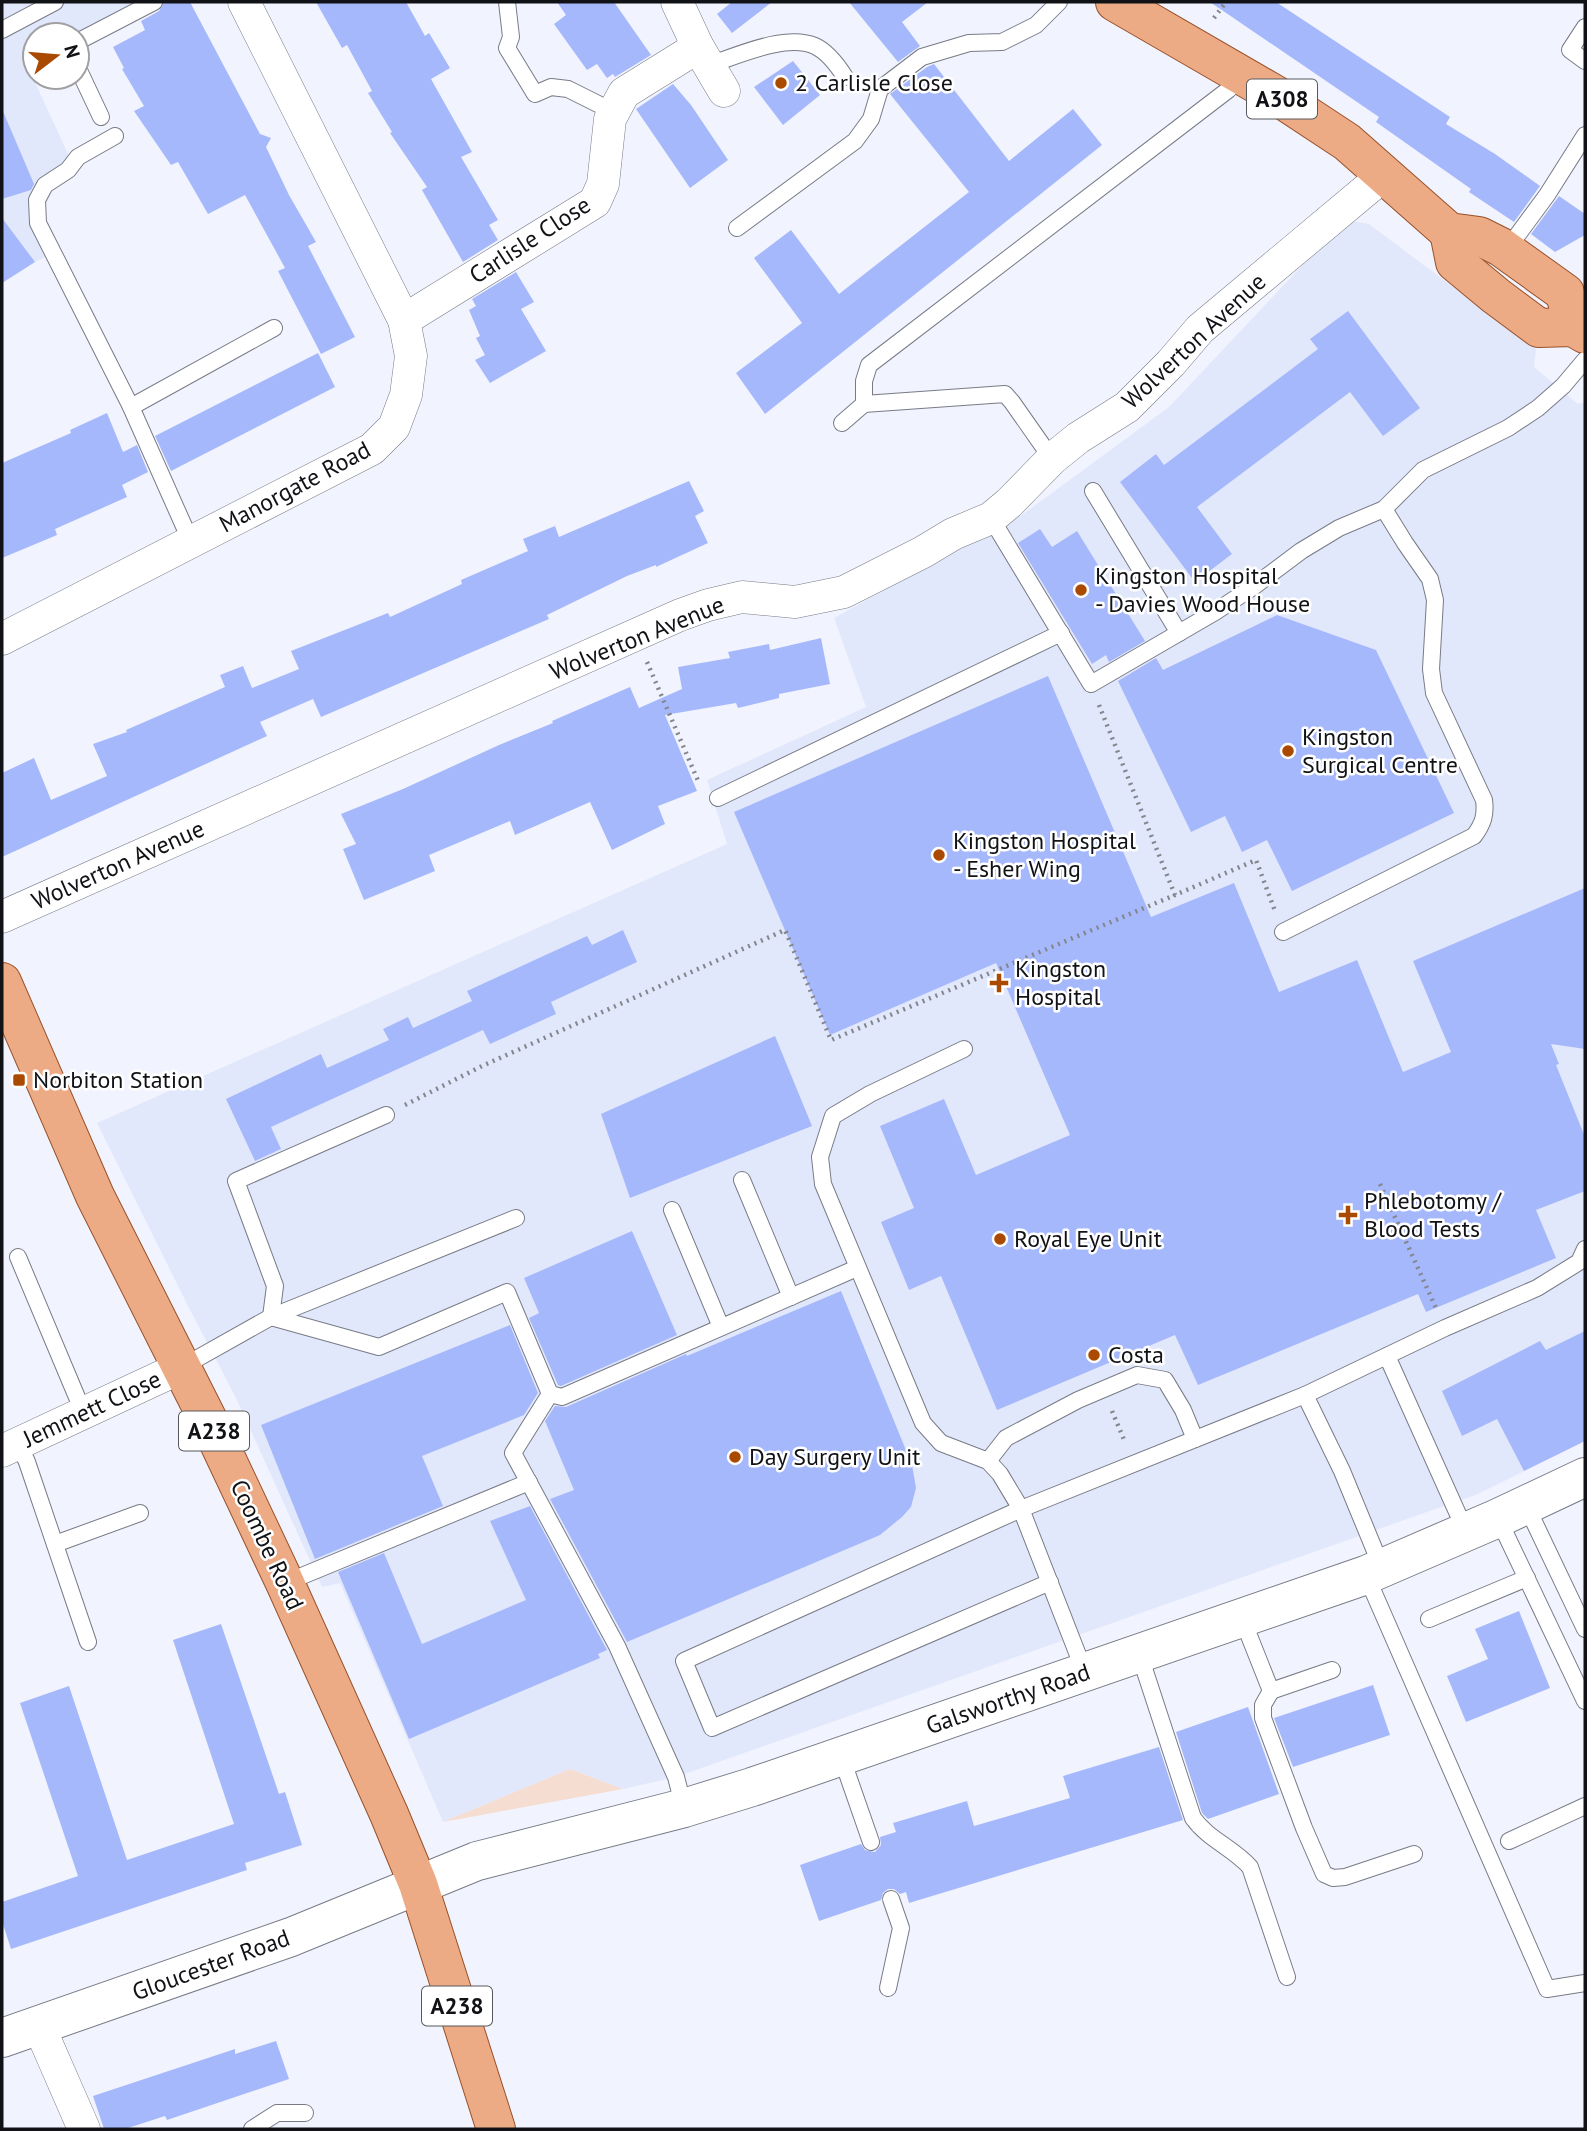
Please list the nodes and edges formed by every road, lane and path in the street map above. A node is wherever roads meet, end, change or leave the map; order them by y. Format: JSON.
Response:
{"nodes":[{"id":1,"x":55,"y":2,"type":"edge"},
{"id":2,"x":154,"y":2,"type":"edge"},
{"id":3,"x":244,"y":2,"type":"edge"},
{"id":4,"x":507,"y":2,"type":"edge"},
{"id":5,"x":677,"y":2,"type":"edge"},
{"id":6,"x":1059,"y":2,"type":"edge"},
{"id":7,"x":1115,"y":2,"type":"edge"},
{"id":8,"x":1585,"y":27,"type":"edge"},
{"id":9,"x":2,"y":30,"type":"edge"},
{"id":10,"x":91,"y":35,"type":"edge"},
{"id":11,"x":1585,"y":61,"type":"edge"},
{"id":12,"x":710,"y":67,"type":"junction"},
{"id":13,"x":1243,"y":75,"type":"junction"},
{"id":14,"x":845,"y":77,"type":"dead end"},
{"id":15,"x":89,"y":91,"type":"edge"},
{"id":16,"x":614,"y":112,"type":"junction"},
{"id":17,"x":101,"y":117,"type":"dead end"},
{"id":18,"x":1585,"y":135,"type":"edge"},
{"id":19,"x":115,"y":136,"type":"dead end"},
{"id":20,"x":1384,"y":174,"type":"junction"},
{"id":21,"x":737,"y":228,"type":"dead end"},
{"id":22,"x":1449,"y":232,"type":"junction"},
{"id":23,"x":1510,"y":252,"type":"junction"},
{"id":24,"x":404,"y":320,"type":"junction"},
{"id":25,"x":274,"y":328,"type":"dead end"},
{"id":26,"x":1581,"y":340,"type":"edge"},
{"id":27,"x":864,"y":404,"type":"junction"},
{"id":28,"x":131,"y":407,"type":"junction"},
{"id":29,"x":842,"y":423,"type":"dead end"},
{"id":30,"x":1052,"y":459,"type":"junction"},
{"id":31,"x":1093,"y":491,"type":"dead end"},
{"id":32,"x":1384,"y":509,"type":"junction"},
{"id":33,"x":991,"y":518,"type":"junction"},
{"id":34,"x":191,"y":542,"type":"junction"},
{"id":35,"x":1061,"y":633,"type":"junction"},
{"id":36,"x":1178,"y":633,"type":"junction"},
{"id":37,"x":636,"y":636,"type":"junction"},
{"id":38,"x":2,"y":639,"type":"edge"},
{"id":39,"x":1091,"y":684,"type":"junction"},
{"id":40,"x":718,"y":797,"type":"joint"},
{"id":41,"x":1175,"y":895,"type":"junction"},
{"id":42,"x":2,"y":917,"type":"edge"},
{"id":43,"x":1283,"y":932,"type":"joint"},
{"id":44,"x":2,"y":982,"type":"edge"},
{"id":45,"x":964,"y":1049,"type":"dead end"},
{"id":46,"x":386,"y":1115,"type":"joint"},
{"id":47,"x":742,"y":1180,"type":"dead end"},
{"id":48,"x":1380,"y":1184,"type":"dead end"},
{"id":49,"x":672,"y":1210,"type":"dead end"},
{"id":50,"x":516,"y":1218,"type":"dead end"},
{"id":51,"x":1585,"y":1249,"type":"edge"},
{"id":52,"x":18,"y":1257,"type":"dead end"},
{"id":53,"x":857,"y":1268,"type":"junction"},
{"id":54,"x":791,"y":1297,"type":"junction"},
{"id":55,"x":1437,"y":1310,"type":"dead end"},
{"id":56,"x":271,"y":1317,"type":"junction"},
{"id":57,"x":721,"y":1328,"type":"junction"},
{"id":58,"x":1387,"y":1356,"type":"junction"},
{"id":59,"x":182,"y":1367,"type":"junction"},
{"id":60,"x":1102,"y":1390,"type":"junction"},
{"id":61,"x":550,"y":1394,"type":"junction"},
{"id":62,"x":1305,"y":1395,"type":"junction"},
{"id":63,"x":84,"y":1414,"type":"junction"},
{"id":64,"x":1195,"y":1439,"type":"junction"},
{"id":65,"x":10,"y":1448,"type":"edge"},
{"id":66,"x":988,"y":1461,"type":"junction"},
{"id":67,"x":1135,"y":1462,"type":"junction"},
{"id":68,"x":1585,"y":1477,"type":"edge"},
{"id":69,"x":529,"y":1482,"type":"junction"},
{"id":70,"x":1021,"y":1509,"type":"junction"},
{"id":71,"x":140,"y":1513,"type":"dead end"},
{"id":72,"x":1497,"y":1518,"type":"junction"},
{"id":73,"x":55,"y":1545,"type":"junction"},
{"id":74,"x":1374,"y":1572,"type":"junction"},
{"id":75,"x":1527,"y":1578,"type":"junction"},
{"id":76,"x":1050,"y":1582,"type":"junction"},
{"id":77,"x":285,"y":1583,"type":"junction"},
{"id":78,"x":1242,"y":1618,"type":"junction"},
{"id":79,"x":1429,"y":1619,"type":"dead end"},
{"id":80,"x":1585,"y":1629,"type":"edge"},
{"id":81,"x":88,"y":1642,"type":"dead end"},
{"id":82,"x":1139,"y":1653,"type":"junction"},
{"id":83,"x":1332,"y":1670,"type":"dead end"},
{"id":84,"x":1084,"y":1672,"type":"junction"},
{"id":85,"x":1271,"y":1691,"type":"junction"},
{"id":86,"x":1585,"y":1701,"type":"edge"},
{"id":87,"x":841,"y":1756,"type":"junction"},
{"id":88,"x":1585,"y":1806,"type":"edge"},
{"id":89,"x":684,"y":1808,"type":"junction"},
{"id":90,"x":1509,"y":1841,"type":"dead end"},
{"id":91,"x":871,"y":1842,"type":"dead end"},
{"id":92,"x":1414,"y":1854,"type":"dead end"},
{"id":93,"x":418,"y":1884,"type":"junction"},
{"id":94,"x":891,"y":1899,"type":"dead end"},
{"id":95,"x":1287,"y":1977,"type":"dead end"},
{"id":96,"x":1585,"y":1983,"type":"edge"},
{"id":97,"x":888,"y":1988,"type":"dead end"},
{"id":98,"x":39,"y":2026,"type":"junction"},
{"id":99,"x":2,"y":2038,"type":"edge"},
{"id":100,"x":305,"y":2113,"type":"dead end"},
{"id":101,"x":84,"y":2129,"type":"edge"},
{"id":102,"x":252,"y":2129,"type":"edge"},
{"id":103,"x":496,"y":2129,"type":"edge"}],
"edges":[{"from":1,"to":9,"type":"lane"},
{"from":2,"to":10,"type":"lane"},
{"from":3,"to":24,"type":"street","name":"Manorgate Road"},
{"from":4,"to":16,"type":"lane"},
{"from":5,"to":12,"type":"street"},
{"from":6,"to":21,"type":"lane"},
{"from":7,"to":13,"type":"main road","number":"A308"},
{"from":8,"to":11,"type":"lane"},
{"from":12,"to":14,"type":"lane"},
{"from":12,"to":16,"type":"street","name":"Carlisle Close"},
{"from":13,"to":20,"type":"main road","number":"A308"},
{"from":13,"to":27,"type":"lane"},
{"from":15,"to":17,"type":"lane"},
{"from":16,"to":24,"type":"street","name":"Carlisle Close"},
{"from":18,"to":23,"type":"lane"},
{"from":19,"to":28,"type":"lane"},
{"from":20,"to":22,"type":"main road","number":"A308"},
{"from":20,"to":30,"type":"street","name":"Wolverton Avenue"},
{"from":22,"to":23,"type":"main road"},
{"from":22,"to":26,"type":"main road"},
{"from":23,"to":26,"type":"main road"},
{"from":24,"to":34,"type":"street","name":"Manorgate Road"},
{"from":25,"to":28,"type":"lane"},
{"from":26,"to":32,"type":"lane"},
{"from":27,"to":29,"type":"lane"},
{"from":27,"to":30,"type":"lane"},
{"from":28,"to":34,"type":"lane"},
{"from":30,"to":33,"type":"street","name":"Wolverton Avenue"},
{"from":31,"to":36,"type":"lane"},
{"from":32,"to":36,"type":"lane"},
{"from":32,"to":43,"type":"lane"},
{"from":33,"to":35,"type":"lane"},
{"from":33,"to":37,"type":"street","name":"Wolverton Avenue"},
{"from":34,"to":38,"type":"street","name":"Manorgate Road"},
{"from":35,"to":39,"type":"lane"},
{"from":35,"to":40,"type":"lane"},
{"from":36,"to":39,"type":"lane"},
{"from":37,"to":40,"type":"path"},
{"from":37,"to":42,"type":"street","name":"Wolverton Avenue"},
{"from":39,"to":41,"type":"path"},
{"from":41,"to":43,"type":"path"},
{"from":41,"to":46,"type":"path"},
{"from":44,"to":59,"type":"main road","name":"Coombe Road","number":"A238"},
{"from":45,"to":53,"type":"lane"},
{"from":46,"to":56,"type":"lane"},
{"from":47,"to":54,"type":"lane"},
{"from":48,"to":55,"type":"path"},
{"from":49,"to":57,"type":"lane"},
{"from":50,"to":56,"type":"lane"},
{"from":51,"to":58,"type":"lane"},
{"from":52,"to":63,"type":"lane"},
{"from":53,"to":54,"type":"lane"},
{"from":53,"to":66,"type":"lane"},
{"from":54,"to":57,"type":"lane"},
{"from":56,"to":59,"type":"lane"},
{"from":56,"to":61,"type":"lane"},
{"from":57,"to":61,"type":"lane"},
{"from":58,"to":62,"type":"lane"},
{"from":58,"to":72,"type":"lane"},
{"from":59,"to":63,"type":"street","name":"Jemmett Close"},
{"from":59,"to":77,"type":"main road","name":"Coombe Road","number":"A238"},
{"from":60,"to":64,"type":"lane"},
{"from":60,"to":66,"type":"lane"},
{"from":60,"to":67,"type":"path"},
{"from":61,"to":69,"type":"lane"},
{"from":62,"to":64,"type":"lane"},
{"from":62,"to":74,"type":"lane"},
{"from":63,"to":65,"type":"street","name":"Jemmett Close"},
{"from":64,"to":67,"type":"lane"},
{"from":65,"to":73,"type":"lane"},
{"from":66,"to":70,"type":"lane"},
{"from":67,"to":70,"type":"lane"},
{"from":68,"to":72,"type":"street","name":"Galsworthy Road"},
{"from":69,"to":77,"type":"lane"},
{"from":69,"to":89,"type":"lane"},
{"from":70,"to":76,"type":"lane"},
{"from":70,"to":76,"type":"lane"},
{"from":71,"to":73,"type":"lane"},
{"from":72,"to":74,"type":"street","name":"Galsworthy Road"},
{"from":72,"to":75,"type":"lane"},
{"from":72,"to":80,"type":"lane"},
{"from":73,"to":81,"type":"lane"},
{"from":74,"to":78,"type":"street","name":"Galsworthy Road"},
{"from":74,"to":96,"type":"lane"},
{"from":75,"to":79,"type":"lane"},
{"from":75,"to":86,"type":"lane"},
{"from":76,"to":84,"type":"lane"},
{"from":77,"to":93,"type":"main road","name":"Coombe Road","number":"A238"},
{"from":78,"to":82,"type":"street","name":"Galsworthy Road"},
{"from":78,"to":85,"type":"lane"},
{"from":82,"to":84,"type":"street","name":"Galsworthy Road"},
{"from":82,"to":95,"type":"lane"},
{"from":83,"to":85,"type":"lane"},
{"from":84,"to":87,"type":"street","name":"Galsworthy Road"},
{"from":85,"to":92,"type":"lane"},
{"from":87,"to":89,"type":"street","name":"Galsworthy Road"},
{"from":87,"to":91,"type":"lane"},
{"from":88,"to":90,"type":"lane"},
{"from":89,"to":93,"type":"street","name":"Galsworthy Road"},
{"from":93,"to":98,"type":"street","name":"Gloucester Road"},
{"from":93,"to":103,"type":"main road","number":"A238"},
{"from":94,"to":97,"type":"lane"},
{"from":98,"to":99,"type":"street","name":"Gloucester Road"},
{"from":98,"to":101,"type":"street"},
{"from":100,"to":102,"type":"lane"}]}
